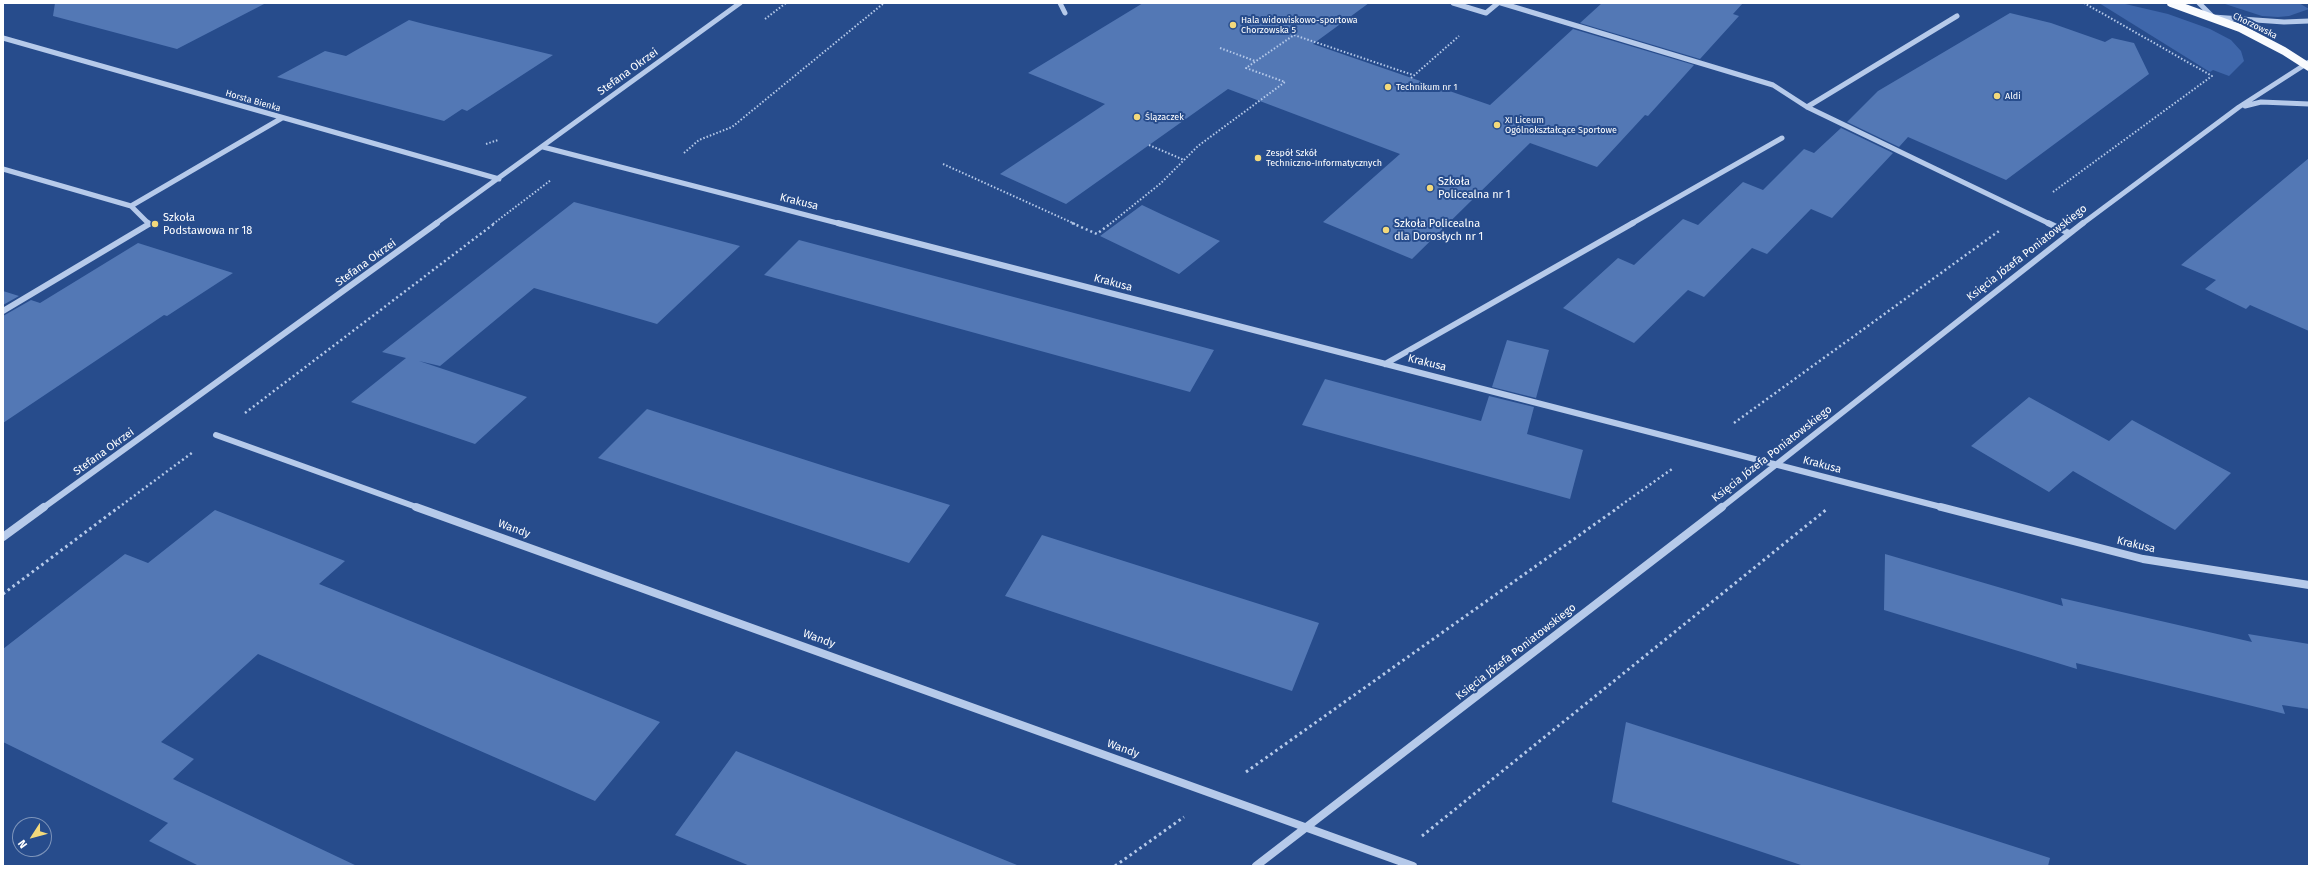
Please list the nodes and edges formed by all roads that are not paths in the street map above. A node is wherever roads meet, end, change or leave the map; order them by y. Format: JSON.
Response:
{"nodes":[{"id":1,"x":740,"y":3,"type":"edge"},
{"id":2,"x":1060,"y":3,"type":"edge"},
{"id":3,"x":1453,"y":3,"type":"edge"},
{"id":4,"x":1499,"y":3,"type":"edge"},
{"id":5,"x":2171,"y":3,"type":"edge"},
{"id":6,"x":2198,"y":3,"type":"edge"},
{"id":7,"x":1065,"y":13,"type":"dead end"},
{"id":8,"x":1957,"y":16,"type":"dead end"},
{"id":9,"x":2213,"y":17,"type":"junction"},
{"id":10,"x":2309,"y":21,"type":"edge"},
{"id":11,"x":3,"y":38,"type":"edge"},
{"id":12,"x":2308,"y":64,"type":"edge"},
{"id":13,"x":2309,"y":104,"type":"edge"},
{"id":14,"x":2239,"y":107,"type":"junction"},
{"id":15,"x":1807,"y":108,"type":"junction"},
{"id":16,"x":282,"y":118,"type":"junction"},
{"id":17,"x":1782,"y":138,"type":"dead end"},
{"id":18,"x":543,"y":147,"type":"junction"},
{"id":19,"x":3,"y":169,"type":"edge"},
{"id":20,"x":499,"y":179,"type":"junction"},
{"id":21,"x":130,"y":206,"type":"junction"},
{"id":22,"x":2069,"y":234,"type":"junction"},
{"id":23,"x":3,"y":311,"type":"edge"},
{"id":24,"x":1385,"y":364,"type":"junction"},
{"id":25,"x":216,"y":434,"type":"road end"},
{"id":26,"x":1777,"y":465,"type":"junction"},
{"id":27,"x":3,"y":538,"type":"edge"},
{"id":28,"x":2309,"y":585,"type":"edge"},
{"id":29,"x":1305,"y":828,"type":"junction"},
{"id":30,"x":1256,"y":866,"type":"edge"},
{"id":31,"x":1413,"y":866,"type":"edge"}],
"edges":[{"from":1,"to":18,"type":"street","name":"Stefana Okrzei"},
{"from":2,"to":7,"type":"street"},
{"from":3,"to":4,"type":"street"},
{"from":4,"to":15,"type":"street"},
{"from":5,"to":9,"type":"main road","name":"Chorzowska"},
{"from":6,"to":9,"type":"street"},
{"from":8,"to":15,"type":"street"},
{"from":9,"to":10,"type":"street"},
{"from":9,"to":12,"type":"main road","name":"Chorzowska"},
{"from":11,"to":16,"type":"street","name":"Horsta Bienka"},
{"from":12,"to":14,"type":"street","name":"Księcia Józefa Poniatowskiego"},
{"from":13,"to":14,"type":"street"},
{"from":14,"to":22,"type":"street","name":"Księcia Józefa Poniatowskiego"},
{"from":15,"to":22,"type":"street"},
{"from":16,"to":20,"type":"street","name":"Horsta Bienka"},
{"from":16,"to":21,"type":"street"},
{"from":17,"to":24,"type":"street"},
{"from":18,"to":20,"type":"street","name":"Stefana Okrzei"},
{"from":18,"to":24,"type":"street","name":"Krakusa"},
{"from":19,"to":21,"type":"street"},
{"from":20,"to":27,"type":"street","name":"Stefana Okrzei"},
{"from":21,"to":23,"type":"street"},
{"from":22,"to":26,"type":"street","name":"Księcia Józefa Poniatowskiego"},
{"from":24,"to":26,"type":"street","name":"Krakusa"},
{"from":25,"to":29,"type":"street","name":"Wandy"},
{"from":26,"to":28,"type":"street","name":"Krakusa"},
{"from":26,"to":29,"type":"street","name":"Księcia Józefa Poniatowskiego"},
{"from":29,"to":30,"type":"street","name":"Księcia Józefa Poniatowskiego"},
{"from":29,"to":31,"type":"street","name":"Wandy"}]}
